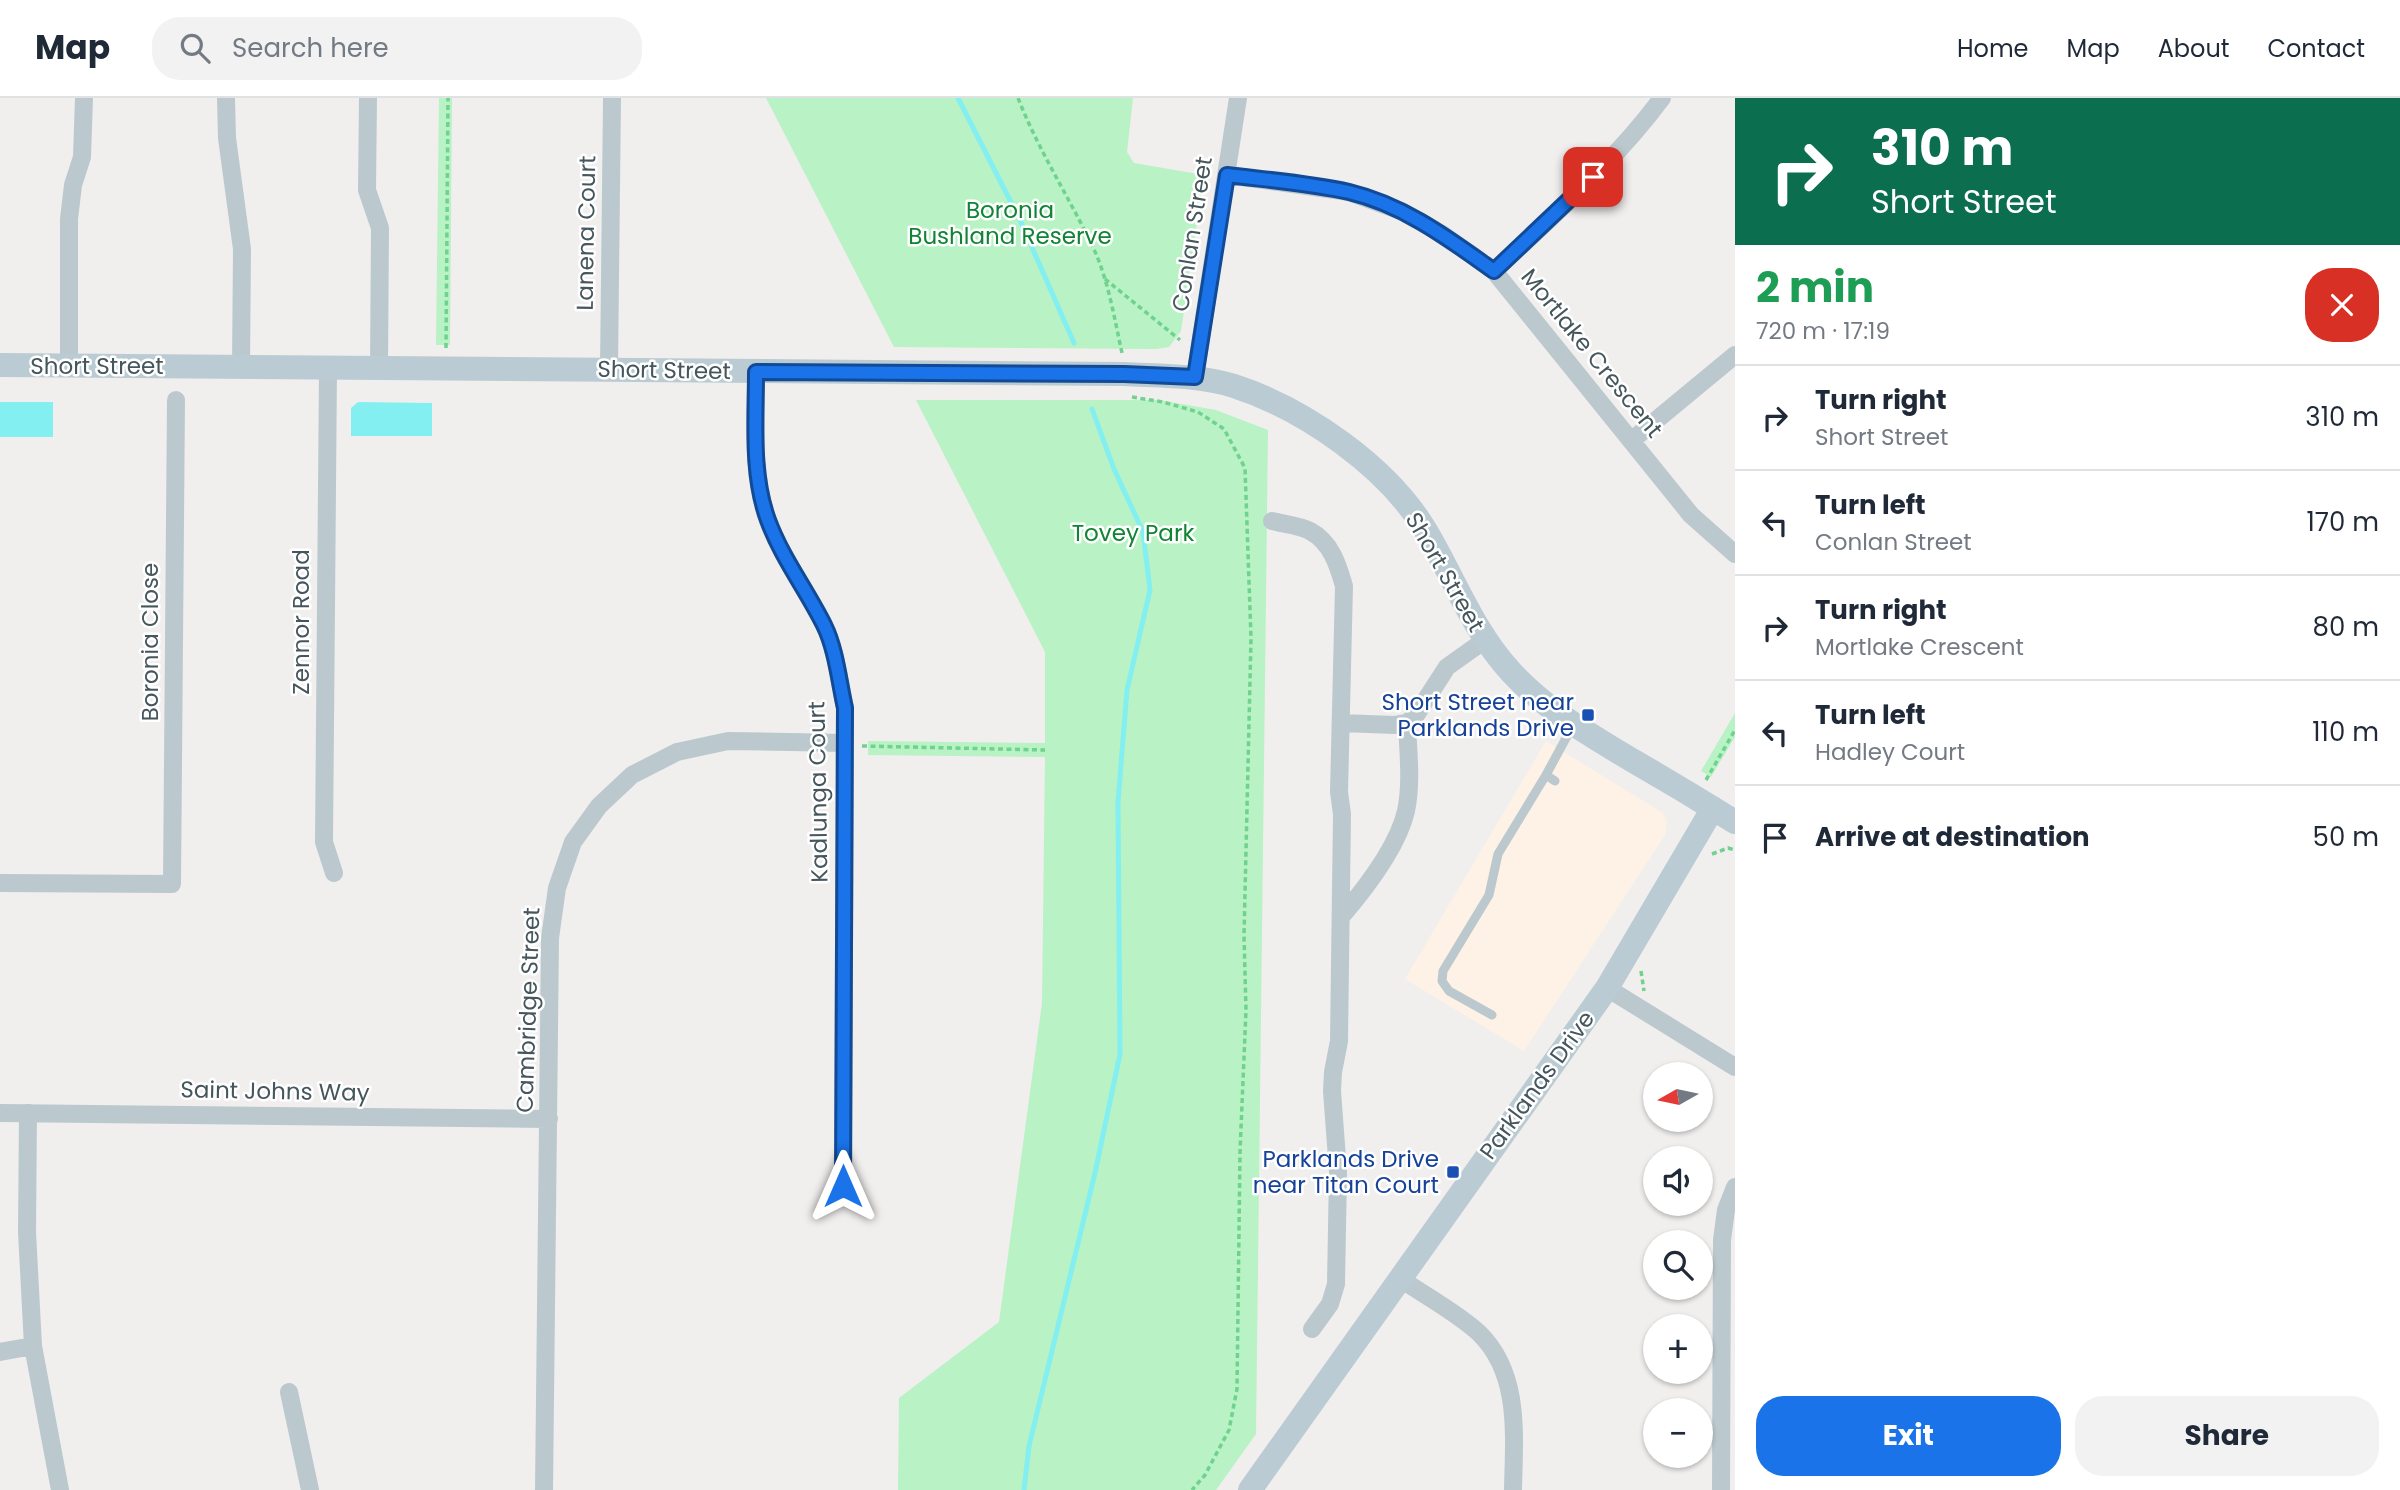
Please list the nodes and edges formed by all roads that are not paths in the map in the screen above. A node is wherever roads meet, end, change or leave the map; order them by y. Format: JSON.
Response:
{"nodes":[{"id":1,"x":84,"y":98,"type":"edge"},
{"id":2,"x":226,"y":98,"type":"edge"},
{"id":3,"x":368,"y":98,"type":"edge"},
{"id":4,"x":612,"y":98,"type":"edge"},
{"id":5,"x":1238,"y":98,"type":"edge"},
{"id":6,"x":1662,"y":98,"type":"edge"},
{"id":7,"x":1227,"y":175,"type":"junction"},
{"id":8,"x":1494,"y":271,"type":"junction"},
{"id":9,"x":1735,"y":355,"type":"edge"},
{"id":10,"x":0,"y":365,"type":"edge"},
{"id":11,"x":69,"y":365,"type":"junction"},
{"id":12,"x":241,"y":367,"type":"junction"},
{"id":13,"x":328,"y":369,"type":"junction"},
{"id":14,"x":379,"y":369,"type":"junction"},
{"id":15,"x":609,"y":369,"type":"junction"},
{"id":16,"x":756,"y":372,"type":"junction"},
{"id":17,"x":1195,"y":377,"type":"junction"},
{"id":18,"x":176,"y":400,"type":"dead end"},
{"id":19,"x":1632,"y":441,"type":"junction"},
{"id":20,"x":1272,"y":521,"type":"dead end"},
{"id":21,"x":1735,"y":554,"type":"edge"},
{"id":22,"x":1485,"y":640,"type":"junction"},
{"id":23,"x":1341,"y":723,"type":"junction"},
{"id":24,"x":1407,"y":723,"type":"junction"},
{"id":25,"x":1573,"y":725,"type":"junction"},
{"id":26,"x":844,"y":743,"type":"junction"},
{"id":27,"x":1546,"y":775,"type":"junction"},
{"id":28,"x":1555,"y":780,"type":"dead end"},
{"id":29,"x":1713,"y":808,"type":"junction"},
{"id":30,"x":1735,"y":822,"type":"edge"},
{"id":31,"x":334,"y":873,"type":"dead end"},
{"id":32,"x":0,"y":883,"type":"edge"},
{"id":33,"x":1340,"y":917,"type":"junction"},
{"id":34,"x":1607,"y":988,"type":"junction"},
{"id":35,"x":1492,"y":1016,"type":"dead end"},
{"id":36,"x":1735,"y":1067,"type":"edge"},
{"id":37,"x":0,"y":1113,"type":"edge"},
{"id":38,"x":28,"y":1113,"type":"junction"},
{"id":39,"x":549,"y":1119,"type":"junction"},
{"id":40,"x":843,"y":1186,"type":"dead end"},
{"id":41,"x":1735,"y":1187,"type":"edge"},
{"id":42,"x":1399,"y":1278,"type":"junction"},
{"id":43,"x":1312,"y":1329,"type":"dead end"},
{"id":44,"x":33,"y":1346,"type":"junction"},
{"id":45,"x":0,"y":1352,"type":"edge"},
{"id":46,"x":289,"y":1392,"type":"dead end"},
{"id":47,"x":60,"y":1490,"type":"edge"},
{"id":48,"x":310,"y":1490,"type":"edge"},
{"id":49,"x":544,"y":1490,"type":"edge"},
{"id":50,"x":1250,"y":1490,"type":"edge"},
{"id":51,"x":1513,"y":1490,"type":"edge"},
{"id":52,"x":1721,"y":1490,"type":"edge"}],
"edges":[{"from":1,"to":11,"type":"street"},
{"from":2,"to":12,"type":"street"},
{"from":3,"to":14,"type":"street"},
{"from":4,"to":15,"type":"street","name":"Lanena Court"},
{"from":5,"to":7,"type":"street","name":"Conlan Street"},
{"from":6,"to":8,"type":"street"},
{"from":7,"to":8,"type":"street","name":"Mortlake Crescent"},
{"from":7,"to":17,"type":"street","name":"Conlan Street"},
{"from":8,"to":19,"type":"street","name":"Mortlake Crescent"},
{"from":9,"to":19,"type":"street"},
{"from":10,"to":11,"type":"street","name":"Short Street"},
{"from":11,"to":12,"type":"street","name":"Short Street"},
{"from":12,"to":13,"type":"street","name":"Short Street"},
{"from":13,"to":14,"type":"street","name":"Short Street"},
{"from":13,"to":31,"type":"street","name":"Zennor Road"},
{"from":14,"to":15,"type":"street","name":"Short Street"},
{"from":15,"to":16,"type":"street","name":"Short Street"},
{"from":16,"to":17,"type":"street","name":"Short Street"},
{"from":16,"to":26,"type":"street","name":"Kadlunga Court"},
{"from":17,"to":22,"type":"street","name":"Short Street"},
{"from":18,"to":32,"type":"street","name":"Boronia Close"},
{"from":19,"to":21,"type":"street","name":"Mortlake Crescent"},
{"from":20,"to":23,"type":"street"},
{"from":22,"to":24,"type":"street"},
{"from":22,"to":25,"type":"street","name":"Short Street"},
{"from":23,"to":24,"type":"street"},
{"from":23,"to":33,"type":"street"},
{"from":24,"to":33,"type":"street"},
{"from":25,"to":27,"type":"lane"},
{"from":25,"to":29,"type":"street","name":"Short Street"},
{"from":26,"to":39,"type":"street","name":"Cambridge Street"},
{"from":26,"to":40,"type":"street","name":"Kadlunga Court"},
{"from":27,"to":28,"type":"lane"},
{"from":27,"to":35,"type":"lane"},
{"from":29,"to":30,"type":"street","name":"Short Street"},
{"from":29,"to":34,"type":"street","name":"Parklands Drive"},
{"from":33,"to":43,"type":"street"},
{"from":34,"to":36,"type":"street"},
{"from":34,"to":42,"type":"street","name":"Parklands Drive"},
{"from":37,"to":38,"type":"street","name":"Saint Johns Way"},
{"from":38,"to":39,"type":"street","name":"Saint Johns Way"},
{"from":38,"to":44,"type":"street"},
{"from":39,"to":49,"type":"street","name":"Cambridge Street"},
{"from":41,"to":52,"type":"street"},
{"from":42,"to":50,"type":"street","name":"Parklands Drive"},
{"from":42,"to":51,"type":"street"},
{"from":44,"to":45,"type":"street"},
{"from":44,"to":47,"type":"street"},
{"from":46,"to":48,"type":"street"}]}
